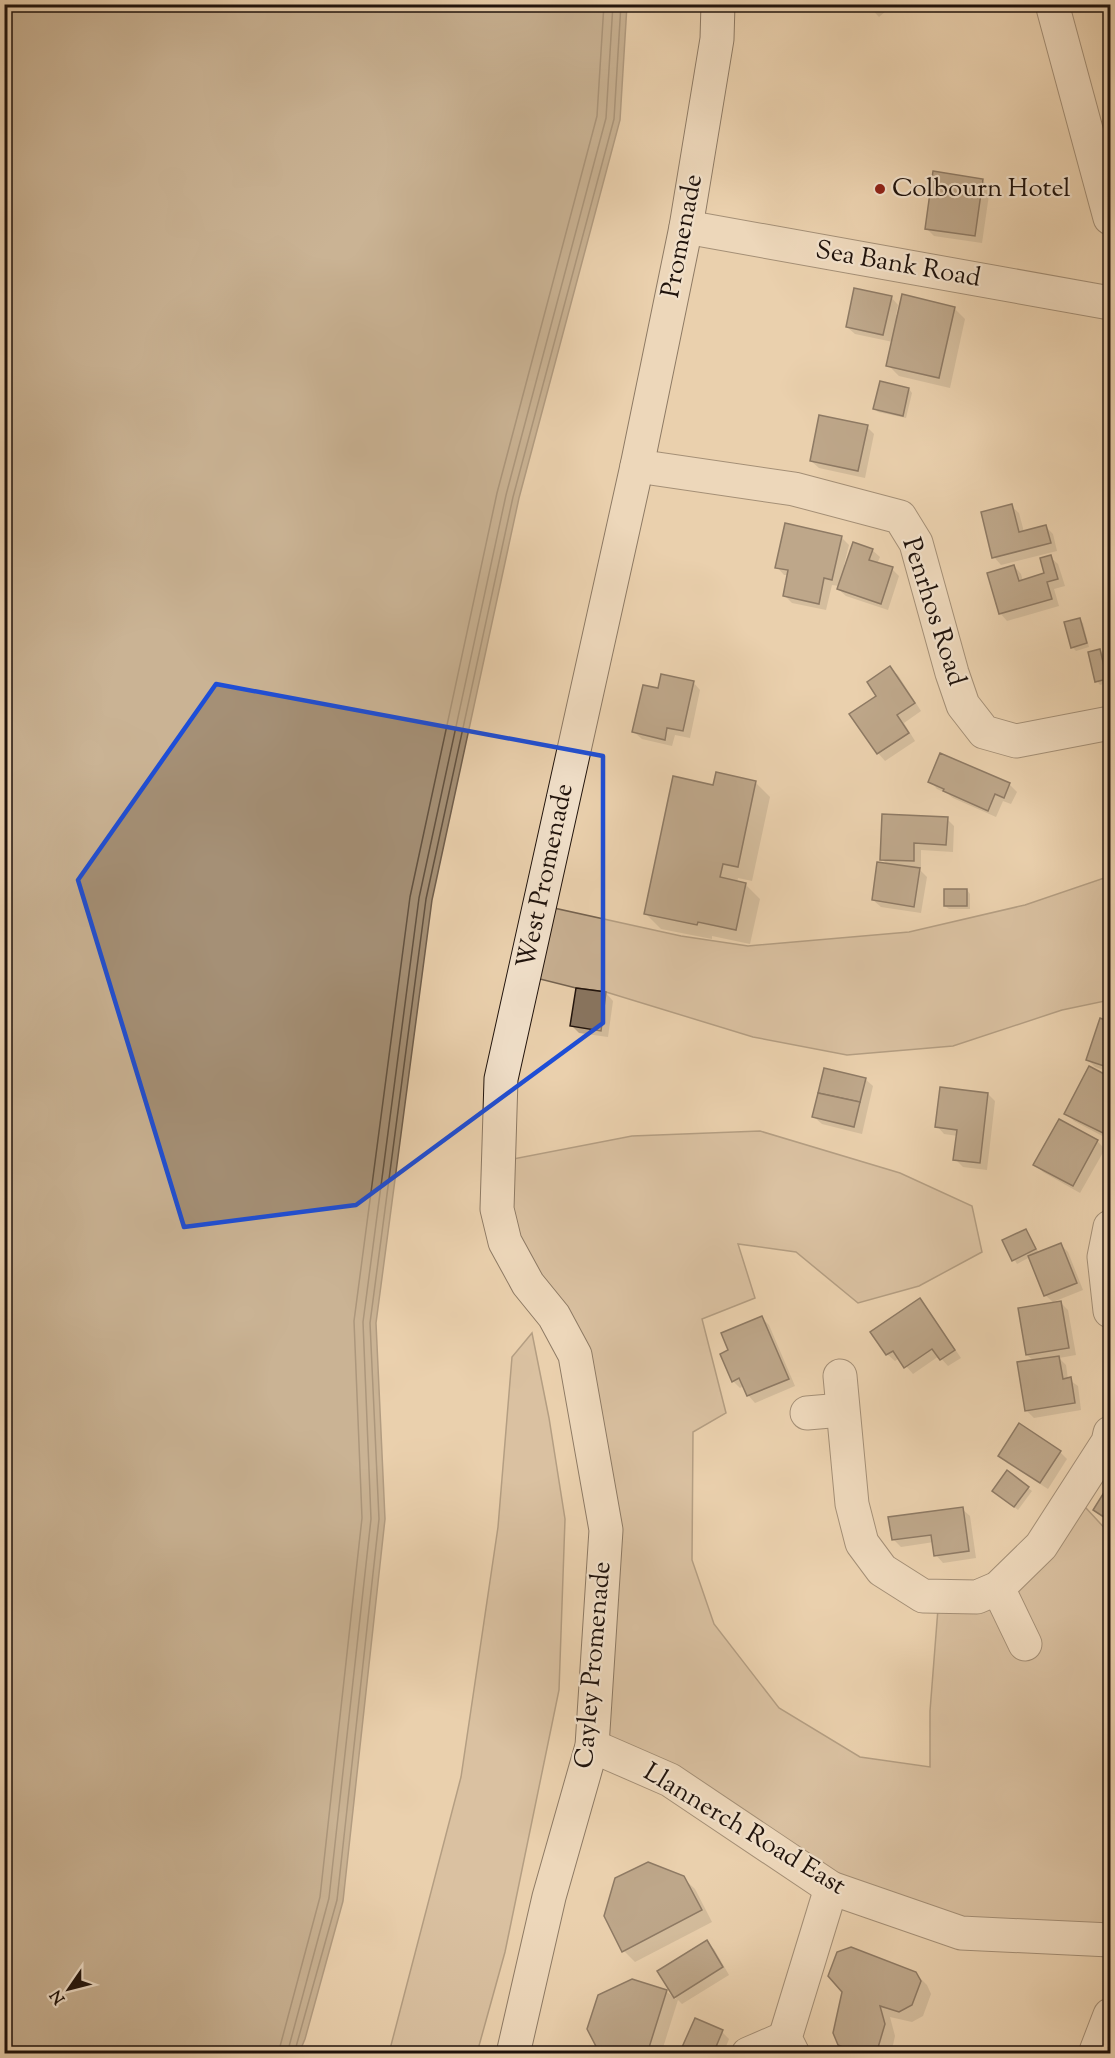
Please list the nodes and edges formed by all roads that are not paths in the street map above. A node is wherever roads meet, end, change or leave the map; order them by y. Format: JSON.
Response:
{"nodes":[{"id":1,"x":718,"y":4,"type":"edge"},
{"id":2,"x":1052,"y":4,"type":"edge"},
{"id":3,"x":1110,"y":218,"type":"edge"},
{"id":4,"x":686,"y":227,"type":"junction"},
{"id":5,"x":1110,"y":303,"type":"edge"},
{"id":6,"x":637,"y":466,"type":"junction"},
{"id":7,"x":1110,"y":723,"type":"edge"},
{"id":8,"x":1110,"y":1227,"type":"edge"},
{"id":9,"x":528,"y":1284,"type":"joint"},
{"id":10,"x":1110,"y":1311,"type":"edge"},
{"id":11,"x":840,"y":1376,"type":"dead end"},
{"id":12,"x":842,"y":1410,"type":"junction"},
{"id":13,"x":807,"y":1413,"type":"dead end"},
{"id":14,"x":1110,"y":1433,"type":"edge"},
{"id":15,"x":998,"y":1588,"type":"junction"},
{"id":16,"x":1024,"y":1644,"type":"dead end"},
{"id":17,"x":592,"y":1746,"type":"junction"},
{"id":18,"x":831,"y":1888,"type":"junction"},
{"id":19,"x":1110,"y":1940,"type":"edge"},
{"id":20,"x":1110,"y":2014,"type":"edge"},
{"id":21,"x":789,"y":2046,"type":"edge"},
{"id":22,"x":513,"y":2054,"type":"edge"},
{"id":23,"x":748,"y":2054,"type":"edge"},
{"id":24,"x":1095,"y":2054,"type":"edge"}],
"edges":[{"from":1,"to":4,"type":"street","name":"Promenade"},
{"from":2,"to":3,"type":"street"},
{"from":4,"to":5,"type":"street","name":"Sea Bank Road"},
{"from":4,"to":6,"type":"street","name":"Promenade"},
{"from":6,"to":7,"type":"street","name":"Penrhos Road"},
{"from":6,"to":9,"type":"street","name":"West Promenade"},
{"from":8,"to":10,"type":"street"},
{"from":9,"to":17,"type":"street","name":"Cayley Promenade"},
{"from":11,"to":12,"type":"street"},
{"from":12,"to":13,"type":"street"},
{"from":12,"to":15,"type":"street"},
{"from":14,"to":15,"type":"street"},
{"from":15,"to":16,"type":"street"},
{"from":17,"to":18,"type":"street","name":"Llannerch Road East"},
{"from":17,"to":22,"type":"street","name":"Cayley Promenade"},
{"from":18,"to":19,"type":"street","name":"Llannerch Road East"},
{"from":18,"to":21,"type":"street"},
{"from":20,"to":24,"type":"street"},
{"from":21,"to":23,"type":"street"}]}
